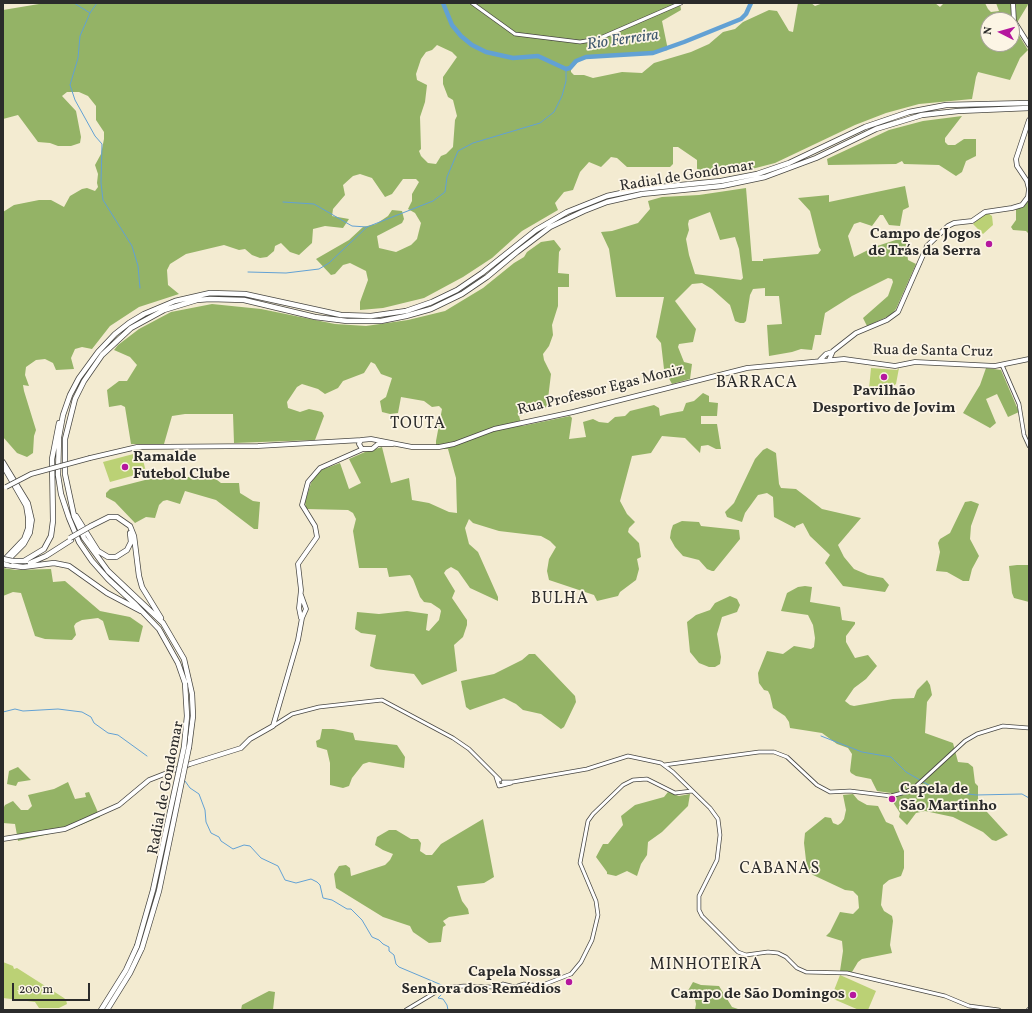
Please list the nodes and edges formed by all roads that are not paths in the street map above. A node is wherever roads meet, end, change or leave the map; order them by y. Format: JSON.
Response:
{"nodes":[{"id":1,"x":472,"y":3,"type":"edge"},
{"id":2,"x":680,"y":3,"type":"edge"},
{"id":3,"x":1012,"y":3,"type":"edge"},
{"id":4,"x":1029,"y":45,"type":"edge"},
{"id":5,"x":1029,"y":103,"type":"edge"},
{"id":6,"x":1029,"y":108,"type":"edge"},
{"id":7,"x":1029,"y":120,"type":"edge"},
{"id":8,"x":197,"y":298,"type":"junction"},
{"id":9,"x":100,"y":353,"type":"junction"},
{"id":10,"x":828,"y":357,"type":"junction"},
{"id":11,"x":1029,"y":359,"type":"edge"},
{"id":12,"x":1002,"y":365,"type":"junction"},
{"id":13,"x":63,"y":414,"type":"junction"},
{"id":14,"x":353,"y":440,"type":"junction"},
{"id":15,"x":363,"y":440,"type":"junction"},
{"id":16,"x":374,"y":441,"type":"junction"},
{"id":17,"x":394,"y":444,"type":"junction"},
{"id":18,"x":375,"y":446,"type":"junction"},
{"id":19,"x":1029,"y":446,"type":"edge"},
{"id":20,"x":361,"y":447,"type":"junction"},
{"id":21,"x":3,"y":462,"type":"edge"},
{"id":22,"x":3,"y":466,"type":"edge"},
{"id":23,"x":5,"y":488,"type":"edge"},
{"id":24,"x":72,"y":507,"type":"junction"},
{"id":25,"x":92,"y":527,"type":"junction"},
{"id":26,"x":71,"y":539,"type":"junction"},
{"id":27,"x":3,"y":560,"type":"edge"},
{"id":28,"x":24,"y":561,"type":"junction"},
{"id":29,"x":7,"y":564,"type":"edge"},
{"id":30,"x":301,"y":595,"type":"junction"},
{"id":31,"x":305,"y":605,"type":"junction"},
{"id":32,"x":299,"y":608,"type":"junction"},
{"id":33,"x":305,"y":611,"type":"junction"},
{"id":34,"x":146,"y":614,"type":"junction"},
{"id":35,"x":164,"y":623,"type":"junction"},
{"id":36,"x":301,"y":623,"type":"junction"},
{"id":37,"x":187,"y":683,"type":"junction"},
{"id":38,"x":273,"y":726,"type":"junction"},
{"id":39,"x":1029,"y":728,"type":"edge"},
{"id":40,"x":675,"y":763,"type":"junction"},
{"id":41,"x":664,"y":765,"type":"junction"},
{"id":42,"x":673,"y":772,"type":"junction"},
{"id":43,"x":500,"y":782,"type":"junction"},
{"id":44,"x":513,"y":782,"type":"junction"},
{"id":45,"x":692,"y":791,"type":"junction"},
{"id":46,"x":3,"y":839,"type":"edge"},
{"id":47,"x":140,"y":947,"type":"junction"},
{"id":48,"x":101,"y":1010,"type":"edge"},
{"id":49,"x":107,"y":1010,"type":"edge"},
{"id":50,"x":406,"y":1010,"type":"edge"},
{"id":51,"x":999,"y":1010,"type":"edge"}],
"edges":[{"from":1,"to":2,"type":"street"},
{"from":3,"to":4,"type":"main road"},
{"from":5,"to":8,"type":"highway","name":"Radial de Gondomar"},
{"from":6,"to":8,"type":"highway","name":"Radial de Gondomar"},
{"from":7,"to":10,"type":"main road"},
{"from":8,"to":9,"type":"highway","name":"Radial de Gondomar"},
{"from":8,"to":9,"type":"highway","name":"Radial de Gondomar"},
{"from":9,"to":13,"type":"highway","name":"Radial de Gondomar"},
{"from":9,"to":24,"type":"highway","name":"Radial de Gondomar"},
{"from":10,"to":12,"type":"main road","name":"Rua de Santa Cruz"},
{"from":10,"to":17,"type":"main road","name":"Rua Professor Egas Moniz"},
{"from":11,"to":12,"type":"main road","name":"Rua de Santa Cruz"},
{"from":12,"to":19,"type":"street"},
{"from":13,"to":28,"type":"highway"},
{"from":13,"to":34,"type":"highway","name":"Radial de Gondomar"},
{"from":14,"to":15,"type":"main road","name":"Rua Professor Egas Moniz"},
{"from":14,"to":20,"type":"main road"},
{"from":14,"to":23,"type":"main road","name":"Rua Professor Egas Moniz","bridge":true},
{"from":15,"to":16,"type":"main road","name":"Rua Professor Egas Moniz"},
{"from":15,"to":20,"type":"main road"},
{"from":16,"to":17,"type":"main road","name":"Rua Professor Egas Moniz"},
{"from":16,"to":18,"type":"main road"},
{"from":17,"to":18,"type":"main road","name":"Rua Professor Egas Moniz"},
{"from":18,"to":20,"type":"main road","name":"Rua Professor Egas Moniz"},
{"from":20,"to":30,"type":"main road"},
{"from":21,"to":29,"type":"main road"},
{"from":22,"to":27,"type":"main road"},
{"from":24,"to":25,"type":"highway"},
{"from":24,"to":35,"type":"highway","name":"Radial de Gondomar"},
{"from":25,"to":26,"type":"highway","bridge":true},
{"from":25,"to":35,"type":"highway"},
{"from":26,"to":28,"type":"highway"},
{"from":26,"to":29,"type":"highway"},
{"from":27,"to":29,"type":"highway","bridge":true},
{"from":28,"to":29,"type":"highway"},
{"from":29,"to":34,"type":"highway"},
{"from":30,"to":31,"type":"main road"},
{"from":30,"to":32,"type":"main road"},
{"from":31,"to":32,"type":"main road"},
{"from":31,"to":33,"type":"main road"},
{"from":32,"to":33,"type":"main road"},
{"from":32,"to":36,"type":"main road"},
{"from":33,"to":36,"type":"main road"},
{"from":34,"to":37,"type":"highway","name":"Radial de Gondomar"},
{"from":35,"to":37,"type":"highway","name":"Radial de Gondomar"},
{"from":36,"to":38,"type":"main road"},
{"from":37,"to":47,"type":"highway","name":"Radial de Gondomar","bridge":true},
{"from":38,"to":43,"type":"street"},
{"from":38,"to":46,"type":"main road"},
{"from":39,"to":40,"type":"street"},
{"from":40,"to":41,"type":"street"},
{"from":40,"to":42,"type":"street"},
{"from":41,"to":42,"type":"street"},
{"from":41,"to":44,"type":"street"},
{"from":42,"to":45,"type":"street"},
{"from":43,"to":44,"type":"street"},
{"from":43,"to":44,"type":"street"},
{"from":45,"to":50,"type":"street"},
{"from":45,"to":51,"type":"street"},
{"from":47,"to":48,"type":"highway","name":"Radial de Gondomar"},
{"from":47,"to":49,"type":"highway","name":"Radial de Gondomar"}]}
